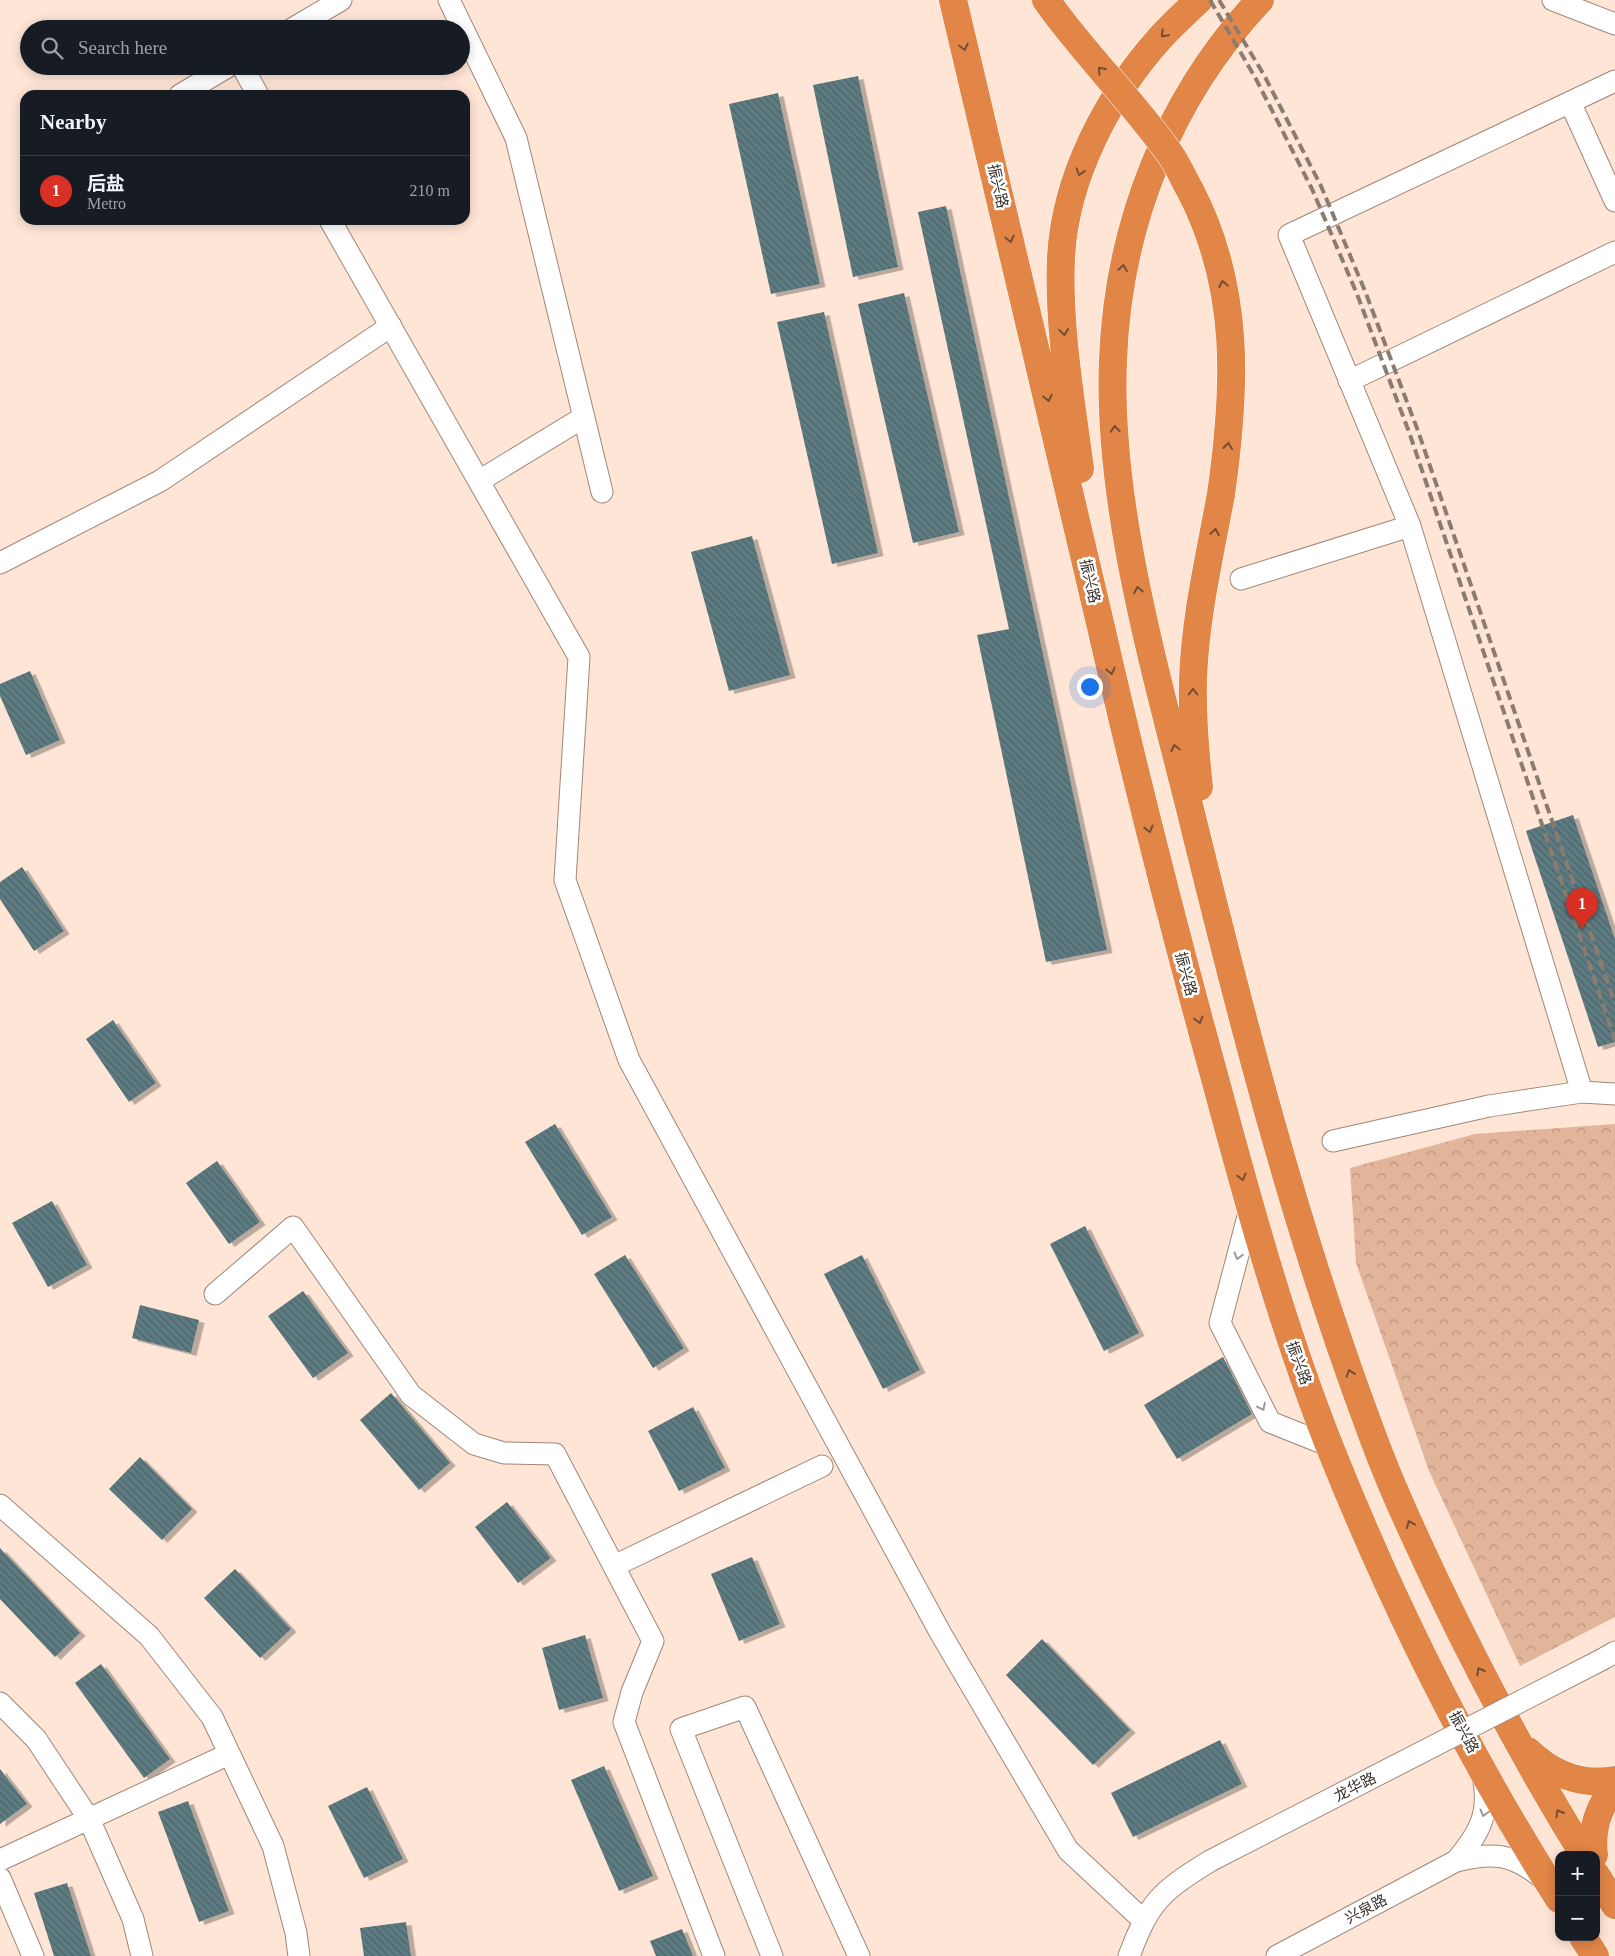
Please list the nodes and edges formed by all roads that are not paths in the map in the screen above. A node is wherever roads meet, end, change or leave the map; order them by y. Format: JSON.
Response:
{"nodes":[{"id":1,"x":341,"y":0,"type":"edge"},
{"id":2,"x":449,"y":0,"type":"edge"},
{"id":3,"x":953,"y":0,"type":"edge"},
{"id":4,"x":1046,"y":0,"type":"edge"},
{"id":5,"x":1199,"y":0,"type":"edge"},
{"id":6,"x":1260,"y":0,"type":"edge"},
{"id":7,"x":1553,"y":0,"type":"edge"},
{"id":8,"x":307,"y":20,"type":"edge"},
{"id":9,"x":459,"y":20,"type":"edge"},
{"id":10,"x":1615,"y":24,"type":"edge"},
{"id":11,"x":470,"y":43,"type":"edge"},
{"id":12,"x":214,"y":75,"type":"edge"},
{"id":13,"x":247,"y":75,"type":"edge"},
{"id":14,"x":1615,"y":80,"type":"edge"},
{"id":15,"x":188,"y":90,"type":"edge"},
{"id":16,"x":255,"y":90,"type":"edge"},
{"id":17,"x":1570,"y":102,"type":"junction"},
{"id":18,"x":1615,"y":201,"type":"edge"},
{"id":19,"x":333,"y":225,"type":"edge"},
{"id":20,"x":1615,"y":252,"type":"edge"},
{"id":21,"x":391,"y":326,"type":"junction"},
{"id":22,"x":1349,"y":381,"type":"junction"},
{"id":23,"x":584,"y":417,"type":"junction"},
{"id":24,"x":479,"y":481,"type":"junction"},
{"id":25,"x":602,"y":492,"type":"dead end"},
{"id":26,"x":1410,"y":526,"type":"junction"},
{"id":27,"x":0,"y":563,"type":"edge"},
{"id":28,"x":1241,"y":579,"type":"dead end"},
{"id":29,"x":1100,"y":624,"type":"junction"},
{"id":30,"x":1212,"y":898,"type":"junction"},
{"id":31,"x":1582,"y":1092,"type":"junction"},
{"id":32,"x":1615,"y":1094,"type":"edge"},
{"id":33,"x":1333,"y":1141,"type":"dead end"},
{"id":34,"x":1250,"y":1209,"type":"junction"},
{"id":35,"x":214,"y":1294,"type":"dead end"},
{"id":36,"x":1330,"y":1446,"type":"junction"},
{"id":37,"x":822,"y":1466,"type":"dead end"},
{"id":38,"x":0,"y":1505,"type":"edge"},
{"id":39,"x":614,"y":1566,"type":"junction"},
{"id":40,"x":1609,"y":1656,"type":"edge"},
{"id":41,"x":0,"y":1703,"type":"edge"},
{"id":42,"x":1517,"y":1739,"type":"junction"},
{"id":43,"x":229,"y":1754,"type":"junction"},
{"id":44,"x":1481,"y":1765,"type":"junction"},
{"id":45,"x":1615,"y":1780,"type":"edge"},
{"id":46,"x":1615,"y":1786,"type":"edge"},
{"id":47,"x":89,"y":1819,"type":"junction"},
{"id":48,"x":1582,"y":1851,"type":"edge"},
{"id":49,"x":1594,"y":1851,"type":"edge"},
{"id":50,"x":0,"y":1860,"type":"edge"},
{"id":51,"x":1456,"y":1861,"type":"junction"},
{"id":52,"x":0,"y":1878,"type":"edge"},
{"id":53,"x":1600,"y":1879,"type":"edge"},
{"id":54,"x":1555,"y":1892,"type":"edge"},
{"id":55,"x":1615,"y":1905,"type":"edge"},
{"id":56,"x":1143,"y":1920,"type":"junction"},
{"id":57,"x":1586,"y":1941,"type":"edge"},
{"id":58,"x":33,"y":1956,"type":"edge"},
{"id":59,"x":142,"y":1956,"type":"edge"},
{"id":60,"x":300,"y":1956,"type":"edge"},
{"id":61,"x":714,"y":1956,"type":"edge"},
{"id":62,"x":772,"y":1956,"type":"edge"},
{"id":63,"x":859,"y":1956,"type":"edge"},
{"id":64,"x":1129,"y":1956,"type":"edge"},
{"id":65,"x":1277,"y":1956,"type":"edge"},
{"id":66,"x":1595,"y":1956,"type":"edge"}],
"edges":[{"from":1,"to":8,"type":"street"},
{"from":2,"to":9,"type":"street"},
{"from":3,"to":29,"type":"highway","name":"振兴路","one_way":true},
{"from":30,"to":4,"type":"highway","one_way":true,"bridge":true},
{"from":5,"to":29,"type":"highway","one_way":true},
{"from":30,"to":6,"type":"highway","one_way":true},
{"from":7,"to":10,"type":"street"},
{"from":11,"to":23,"type":"street"},
{"from":12,"to":15,"type":"street"},
{"from":13,"to":16,"type":"street"},
{"from":14,"to":17,"type":"street"},
{"from":17,"to":18,"type":"street"},
{"from":17,"to":22,"type":"street"},
{"from":19,"to":21,"type":"street"},
{"from":20,"to":22,"type":"street"},
{"from":21,"to":24,"type":"street"},
{"from":21,"to":27,"type":"street"},
{"from":22,"to":26,"type":"street"},
{"from":23,"to":24,"type":"street"},
{"from":23,"to":25,"type":"street"},
{"from":24,"to":56,"type":"street"},
{"from":26,"to":28,"type":"street"},
{"from":26,"to":31,"type":"street"},
{"from":29,"to":34,"type":"highway","name":"振兴路","one_way":true},
{"from":42,"to":30,"type":"highway","one_way":true},
{"from":31,"to":32,"type":"street"},
{"from":31,"to":33,"type":"street"},
{"from":34,"to":36,"type":"highway","name":"振兴路"},
{"from":34,"to":36,"type":"street","one_way":true},
{"from":35,"to":39,"type":"street"},
{"from":36,"to":44,"type":"highway","name":"振兴路"},
{"from":37,"to":39,"type":"street"},
{"from":38,"to":43,"type":"street"},
{"from":39,"to":61,"type":"street"},
{"from":40,"to":56,"type":"street","name":"龙华路","bridge":true},
{"from":41,"to":47,"type":"street"},
{"from":42,"to":45,"type":"highway"},
{"from":48,"to":42,"type":"highway","one_way":true},
{"from":43,"to":47,"type":"street"},
{"from":43,"to":60,"type":"street"},
{"from":44,"to":51,"type":"street","one_way":true},
{"from":44,"to":54,"type":"highway","name":"振兴路"},
{"from":46,"to":49,"type":"highway"},
{"from":47,"to":50,"type":"street"},
{"from":47,"to":59,"type":"street"},
{"from":51,"to":54,"type":"street"},
{"from":51,"to":65,"type":"street","name":"兴泉路"},
{"from":52,"to":58,"type":"street"},
{"from":53,"to":55,"type":"highway"},
{"from":56,"to":64,"type":"street","name":"龙华路"},
{"from":57,"to":66,"type":"highway"},
{"from":62,"to":63,"type":"street"}]}
